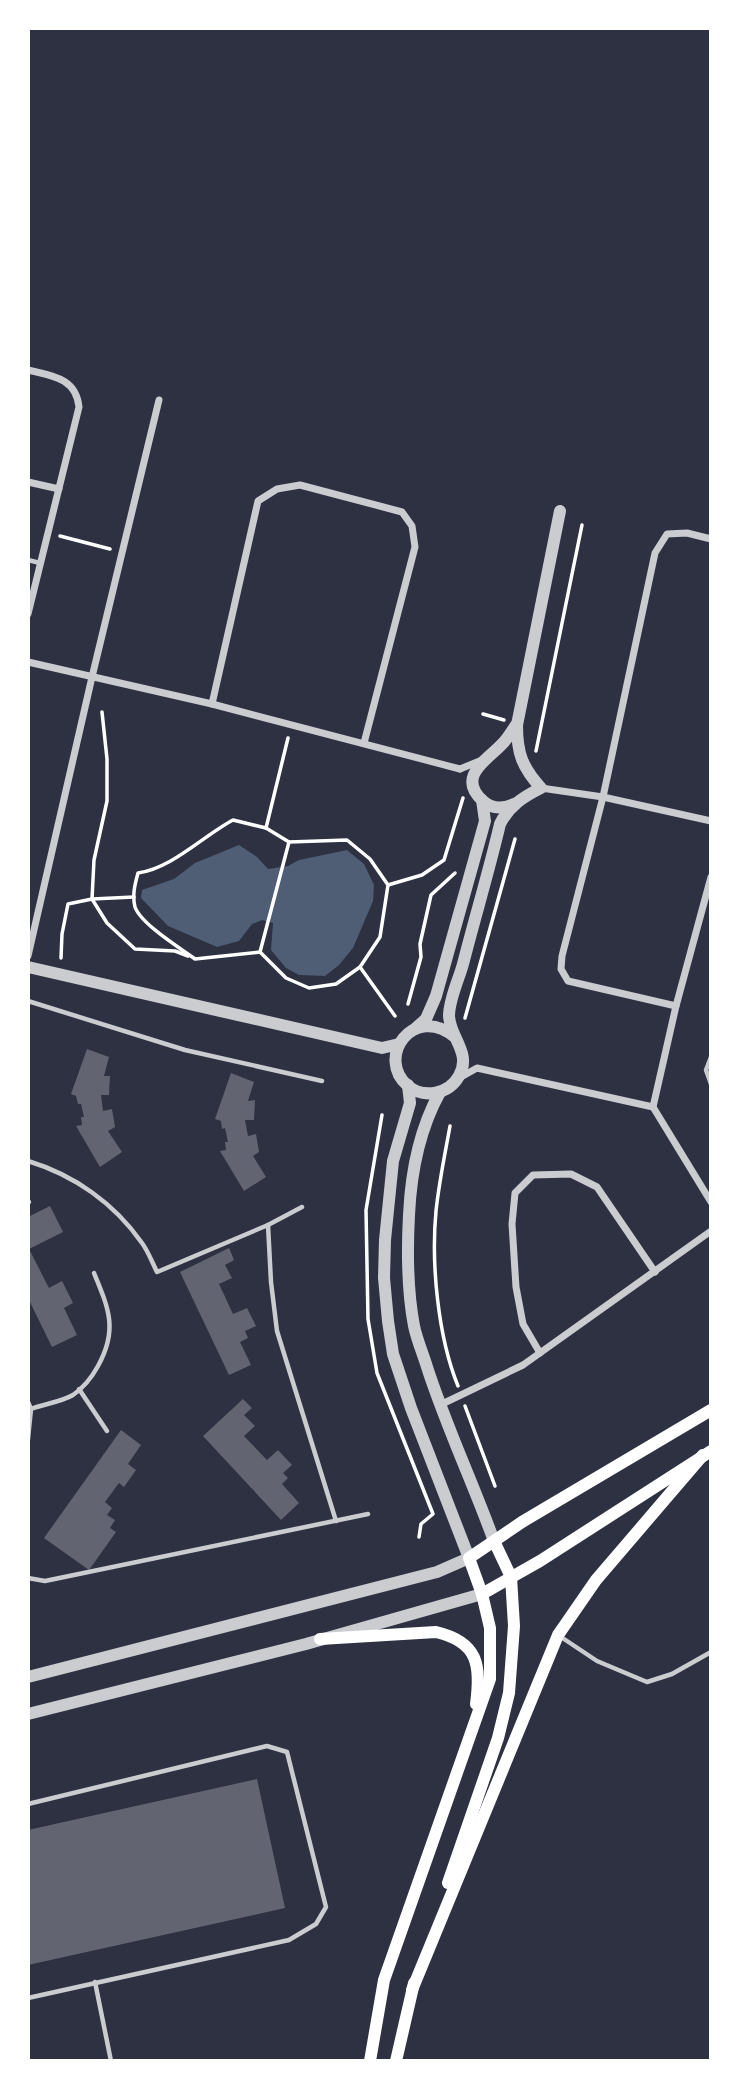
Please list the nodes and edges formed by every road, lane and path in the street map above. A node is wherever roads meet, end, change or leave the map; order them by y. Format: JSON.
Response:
{"nodes":[{"id":1,"x":28,"y":370,"type":"edge"},
{"id":2,"x":159,"y":400,"type":"dead end"},
{"id":3,"x":28,"y":482,"type":"edge"},
{"id":4,"x":59,"y":489,"type":"junction"},
{"id":5,"x":559,"y":511,"type":"dead end"},
{"id":6,"x":582,"y":525,"type":"dead end"},
{"id":7,"x":48,"y":533,"type":"junction"},
{"id":8,"x":711,"y":539,"type":"edge"},
{"id":9,"x":123,"y":552,"type":"junction"},
{"id":10,"x":28,"y":560,"type":"edge"},
{"id":11,"x":40,"y":563,"type":"junction"},
{"id":12,"x":28,"y":614,"type":"edge"},
{"id":13,"x":28,"y":662,"type":"edge"},
{"id":14,"x":92,"y":677,"type":"junction"},
{"id":15,"x":212,"y":704,"type":"junction"},
{"id":16,"x":102,"y":712,"type":"dead end"},
{"id":17,"x":517,"y":725,"type":"junction"},
{"id":18,"x":288,"y":738,"type":"dead end"},
{"id":19,"x":364,"y":743,"type":"junction"},
{"id":20,"x":486,"y":757,"type":"junction"},
{"id":21,"x":460,"y":769,"type":"junction"},
{"id":22,"x":527,"y":771,"type":"junction"},
{"id":23,"x":474,"y":785,"type":"junction"},
{"id":24,"x":541,"y":788,"type":"junction"},
{"id":25,"x":603,"y":797,"type":"junction"},
{"id":26,"x":463,"y":798,"type":"dead end"},
{"id":27,"x":482,"y":800,"type":"junction"},
{"id":28,"x":519,"y":801,"type":"junction"},
{"id":29,"x":711,"y":821,"type":"edge"},
{"id":30,"x":266,"y":828,"type":"junction"},
{"id":31,"x":515,"y":839,"type":"dead end"},
{"id":32,"x":289,"y":842,"type":"junction"},
{"id":33,"x":456,"y":872,"type":"dead end"},
{"id":34,"x":711,"y":877,"type":"edge"},
{"id":35,"x":388,"y":885,"type":"junction"},
{"id":36,"x":134,"y":897,"type":"junction"},
{"id":37,"x":92,"y":899,"type":"junction"},
{"id":38,"x":260,"y":952,"type":"junction"},
{"id":39,"x":28,"y":956,"type":"edge"},
{"id":40,"x":61,"y":958,"type":"dead end"},
{"id":41,"x":195,"y":959,"type":"junction"},
{"id":42,"x":28,"y":967,"type":"edge"},
{"id":43,"x":360,"y":967,"type":"junction"},
{"id":44,"x":28,"y":1001,"type":"edge"},
{"id":45,"x":408,"y":1004,"type":"dead end"},
{"id":46,"x":676,"y":1006,"type":"junction"},
{"id":47,"x":395,"y":1016,"type":"dead end"},
{"id":48,"x":465,"y":1018,"type":"dead end"},
{"id":49,"x":415,"y":1028,"type":"junction"},
{"id":50,"x":458,"y":1041,"type":"junction"},
{"id":51,"x":400,"y":1044,"type":"junction"},
{"id":52,"x":382,"y":1048,"type":"junction"},
{"id":53,"x":711,"y":1057,"type":"edge"},
{"id":54,"x":396,"y":1066,"type":"junction"},
{"id":55,"x":477,"y":1068,"type":"junction"},
{"id":56,"x":458,"y":1078,"type":"junction"},
{"id":57,"x":322,"y":1081,"type":"dead end"},
{"id":58,"x":711,"y":1084,"type":"edge"},
{"id":59,"x":408,"y":1086,"type":"junction"},
{"id":60,"x":440,"y":1092,"type":"junction"},
{"id":61,"x":653,"y":1107,"type":"junction"},
{"id":62,"x":450,"y":1126,"type":"dead end"},
{"id":63,"x":28,"y":1161,"type":"edge"},
{"id":64,"x":711,"y":1202,"type":"edge"},
{"id":65,"x":302,"y":1207,"type":"dead end"},
{"id":66,"x":268,"y":1225,"type":"junction"},
{"id":67,"x":711,"y":1231,"type":"edge"},
{"id":68,"x":654,"y":1272,"type":"junction"},
{"id":69,"x":94,"y":1273,"type":"dead end"},
{"id":70,"x":540,"y":1353,"type":"junction"},
{"id":71,"x":79,"y":1389,"type":"junction"},
{"id":72,"x":461,"y":1395,"type":"junction"},
{"id":73,"x":28,"y":1402,"type":"edge"},
{"id":74,"x":440,"y":1405,"type":"junction"},
{"id":75,"x":31,"y":1409,"type":"junction"},
{"id":76,"x":711,"y":1410,"type":"edge"},
{"id":77,"x":107,"y":1431,"type":"dead end"},
{"id":78,"x":28,"y":1439,"type":"edge"},
{"id":79,"x":707,"y":1453,"type":"edge"},
{"id":80,"x":495,"y":1486,"type":"dead end"},
{"id":81,"x":368,"y":1514,"type":"dead end"},
{"id":82,"x":336,"y":1521,"type":"junction"},
{"id":83,"x":494,"y":1541,"type":"junction"},
{"id":84,"x":469,"y":1558,"type":"junction"},
{"id":85,"x":28,"y":1577,"type":"edge"},
{"id":86,"x":511,"y":1577,"type":"junction"},
{"id":87,"x":482,"y":1594,"type":"junction"},
{"id":88,"x":558,"y":1635,"type":"junction"},
{"id":89,"x":320,"y":1639,"type":"junction"},
{"id":90,"x":711,"y":1652,"type":"edge"},
{"id":91,"x":28,"y":1677,"type":"edge"},
{"id":92,"x":28,"y":1714,"type":"edge"},
{"id":93,"x":474,"y":1726,"type":"junction"},
{"id":94,"x":28,"y":1804,"type":"edge"},
{"id":95,"x":94,"y":1982,"type":"junction"},
{"id":96,"x":412,"y":1990,"type":"junction"},
{"id":97,"x":28,"y":1998,"type":"edge"},
{"id":98,"x":111,"y":2061,"type":"edge"},
{"id":99,"x":370,"y":2061,"type":"edge"},
{"id":100,"x":396,"y":2061,"type":"edge"}],
"edges":[{"from":1,"to":4,"type":"street"},
{"from":2,"to":9,"type":"street"},
{"from":3,"to":4,"type":"street"},
{"from":4,"to":7,"type":"street"},
{"from":5,"to":17,"type":"street"},
{"from":6,"to":22,"type":"path"},
{"from":7,"to":9,"type":"path"},
{"from":7,"to":11,"type":"street"},
{"from":8,"to":25,"type":"street"},
{"from":9,"to":14,"type":"street"},
{"from":10,"to":11,"type":"lane"},
{"from":11,"to":12,"type":"street"},
{"from":13,"to":14,"type":"street"},
{"from":14,"to":15,"type":"street"},
{"from":14,"to":39,"type":"street"},
{"from":15,"to":19,"type":"street"},
{"from":15,"to":19,"type":"street"},
{"from":16,"to":37,"type":"path"},
{"from":17,"to":20,"type":"street"},
{"from":17,"to":22,"type":"street"},
{"from":18,"to":30,"type":"path"},
{"from":19,"to":21,"type":"street"},
{"from":20,"to":21,"type":"street"},
{"from":20,"to":22,"type":"street"},
{"from":20,"to":23,"type":"street"},
{"from":21,"to":23,"type":"street"},
{"from":22,"to":24,"type":"street"},
{"from":22,"to":28,"type":"street"},
{"from":23,"to":27,"type":"street"},
{"from":24,"to":25,"type":"street"},
{"from":24,"to":28,"type":"street"},
{"from":25,"to":29,"type":"street"},
{"from":25,"to":46,"type":"street"},
{"from":26,"to":35,"type":"path"},
{"from":27,"to":28,"type":"street"},
{"from":27,"to":49,"type":"street"},
{"from":28,"to":50,"type":"street"},
{"from":30,"to":32,"type":"path"},
{"from":30,"to":36,"type":"path"},
{"from":31,"to":48,"type":"path"},
{"from":32,"to":35,"type":"path"},
{"from":32,"to":38,"type":"path"},
{"from":33,"to":45,"type":"path"},
{"from":34,"to":46,"type":"street"},
{"from":35,"to":43,"type":"path"},
{"from":36,"to":37,"type":"path"},
{"from":36,"to":41,"type":"path"},
{"from":37,"to":40,"type":"path"},
{"from":37,"to":41,"type":"path"},
{"from":38,"to":41,"type":"path"},
{"from":38,"to":43,"type":"path"},
{"from":42,"to":52,"type":"street"},
{"from":43,"to":47,"type":"path"},
{"from":44,"to":57,"type":"lane"},
{"from":46,"to":61,"type":"street"},
{"from":49,"to":50,"type":"street"},
{"from":49,"to":51,"type":"street"},
{"from":50,"to":55,"type":"street"},
{"from":50,"to":56,"type":"street"},
{"from":51,"to":52,"type":"street"},
{"from":51,"to":54,"type":"street"},
{"from":52,"to":54,"type":"street"},
{"from":53,"to":58,"type":"lane"},
{"from":54,"to":59,"type":"street"},
{"from":55,"to":56,"type":"street"},
{"from":55,"to":61,"type":"street"},
{"from":56,"to":60,"type":"street"},
{"from":59,"to":60,"type":"street"},
{"from":59,"to":84,"type":"street"},
{"from":60,"to":74,"type":"street"},
{"from":61,"to":64,"type":"street"},
{"from":62,"to":72,"type":"path"},
{"from":63,"to":66,"type":"lane"},
{"from":65,"to":66,"type":"lane"},
{"from":66,"to":82,"type":"lane"},
{"from":67,"to":68,"type":"street"},
{"from":68,"to":70,"type":"street"},
{"from":68,"to":70,"type":"street"},
{"from":69,"to":71,"type":"lane"},
{"from":70,"to":72,"type":"street"},
{"from":71,"to":75,"type":"lane"},
{"from":71,"to":77,"type":"lane"},
{"from":72,"to":74,"type":"street"},
{"from":72,"to":80,"type":"path"},
{"from":73,"to":75,"type":"lane"},
{"from":74,"to":83,"type":"street"},
{"from":75,"to":78,"type":"lane"},
{"from":76,"to":83,"type":"main road"},
{"from":79,"to":86,"type":"main road"},
{"from":79,"to":88,"type":"main road"},
{"from":81,"to":82,"type":"lane"},
{"from":82,"to":85,"type":"lane"},
{"from":83,"to":84,"type":"main road"},
{"from":83,"to":86,"type":"main road"},
{"from":84,"to":87,"type":"main road"},
{"from":84,"to":91,"type":"street"},
{"from":86,"to":87,"type":"main road"},
{"from":86,"to":96,"type":"main road"},
{"from":87,"to":89,"type":"street"},
{"from":87,"to":93,"type":"main road"},
{"from":88,"to":90,"type":"lane"},
{"from":88,"to":96,"type":"main road"},
{"from":89,"to":92,"type":"street"},
{"from":89,"to":93,"type":"main road"},
{"from":93,"to":99,"type":"main road"},
{"from":94,"to":95,"type":"lane"},
{"from":95,"to":97,"type":"lane"},
{"from":95,"to":98,"type":"lane"},
{"from":96,"to":100,"type":"main road"}]}
